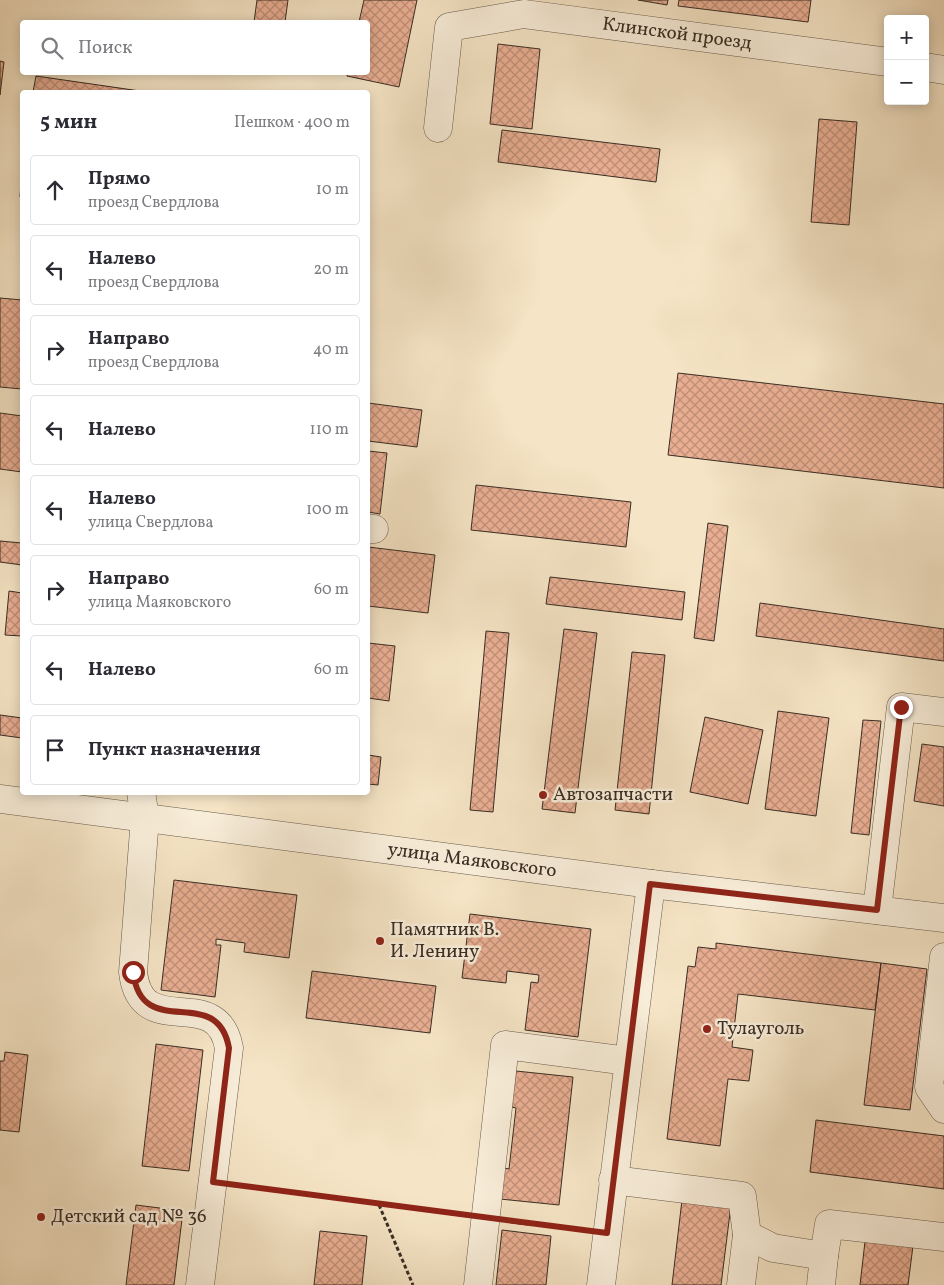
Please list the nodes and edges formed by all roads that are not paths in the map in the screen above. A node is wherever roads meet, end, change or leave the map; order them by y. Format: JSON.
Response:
{"nodes":[{"id":1,"x":884,"y":61,"type":"edge"},
{"id":2,"x":929,"y":68,"type":"edge"},
{"id":3,"x":944,"y":70,"type":"edge"},
{"id":4,"x":438,"y":128,"type":"dead end"},
{"id":5,"x":944,"y":712,"type":"edge"},
{"id":6,"x":0,"y":798,"type":"edge"},
{"id":7,"x":143,"y":805,"type":"edge"},
{"id":8,"x":650,"y":884,"type":"junction"},
{"id":9,"x":877,"y":910,"type":"junction"},
{"id":10,"x":944,"y":918,"type":"edge"},
{"id":11,"x":944,"y":957,"type":"edge"},
{"id":12,"x":939,"y":1037,"type":"edge"},
{"id":13,"x":628,"y":1061,"type":"junction"},
{"id":14,"x":944,"y":1109,"type":"edge"},
{"id":15,"x":613,"y":1180,"type":"junction"},
{"id":16,"x":747,"y":1235,"type":"junction"},
{"id":17,"x":944,"y":1237,"type":"edge"},
{"id":18,"x":824,"y":1256,"type":"junction"},
{"id":19,"x":200,"y":1285,"type":"edge"},
{"id":20,"x":478,"y":1285,"type":"edge"},
{"id":21,"x":601,"y":1285,"type":"edge"},
{"id":22,"x":741,"y":1285,"type":"edge"},
{"id":23,"x":821,"y":1285,"type":"edge"}],
"edges":[{"from":1,"to":4,"type":"street","name":"Клинской проезд"},
{"from":2,"to":3,"type":"street"},
{"from":5,"to":9,"type":"street"},
{"from":6,"to":7,"type":"street","name":"улица Маяковского"},
{"from":7,"to":8,"type":"street","name":"улица Маяковского"},
{"from":7,"to":19,"type":"street"},
{"from":8,"to":9,"type":"street","name":"улица Маяковского"},
{"from":8,"to":13,"type":"street"},
{"from":9,"to":10,"type":"street","name":"улица Маяковского"},
{"from":11,"to":12,"type":"street"},
{"from":12,"to":14,"type":"street"},
{"from":13,"to":15,"type":"street"},
{"from":13,"to":20,"type":"street"},
{"from":15,"to":16,"type":"street"},
{"from":15,"to":21,"type":"street"},
{"from":16,"to":18,"type":"street"},
{"from":16,"to":22,"type":"street"},
{"from":17,"to":18,"type":"street"},
{"from":18,"to":23,"type":"street"}]}
